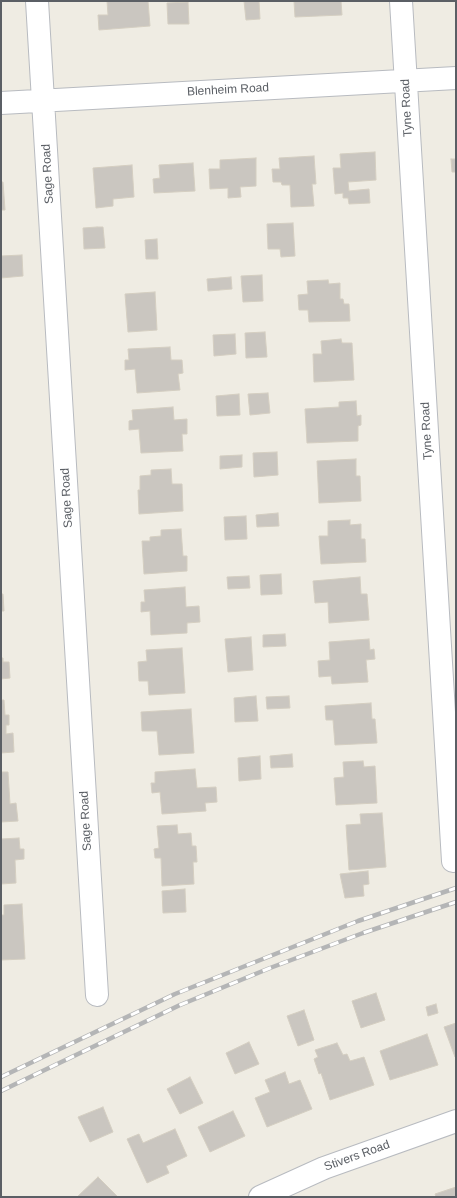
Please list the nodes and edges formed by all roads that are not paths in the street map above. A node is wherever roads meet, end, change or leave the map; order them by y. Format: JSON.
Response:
{"nodes":[{"id":1,"x":37,"y":1,"type":"edge"},
{"id":2,"x":401,"y":1,"type":"edge"},
{"id":3,"x":456,"y":78,"type":"edge"},
{"id":4,"x":406,"y":81,"type":"junction"},
{"id":5,"x":44,"y":101,"type":"junction"},
{"id":6,"x":1,"y":103,"type":"edge"},
{"id":7,"x":453,"y":861,"type":"dead end"},
{"id":8,"x":97,"y":995,"type":"dead end"},
{"id":9,"x":456,"y":1121,"type":"edge"},
{"id":10,"x":260,"y":1197,"type":"edge"}],
"edges":[{"from":1,"to":5,"type":"street","name":"Sage Road"},
{"from":2,"to":4,"type":"street","name":"Tyne Road"},
{"from":3,"to":4,"type":"street","name":"Blenheim Road"},
{"from":4,"to":5,"type":"street","name":"Blenheim Road"},
{"from":4,"to":7,"type":"street","name":"Tyne Road"},
{"from":5,"to":6,"type":"street","name":"Blenheim Road"},
{"from":5,"to":8,"type":"street","name":"Sage Road"},
{"from":9,"to":10,"type":"street","name":"Stivers Road"}]}
